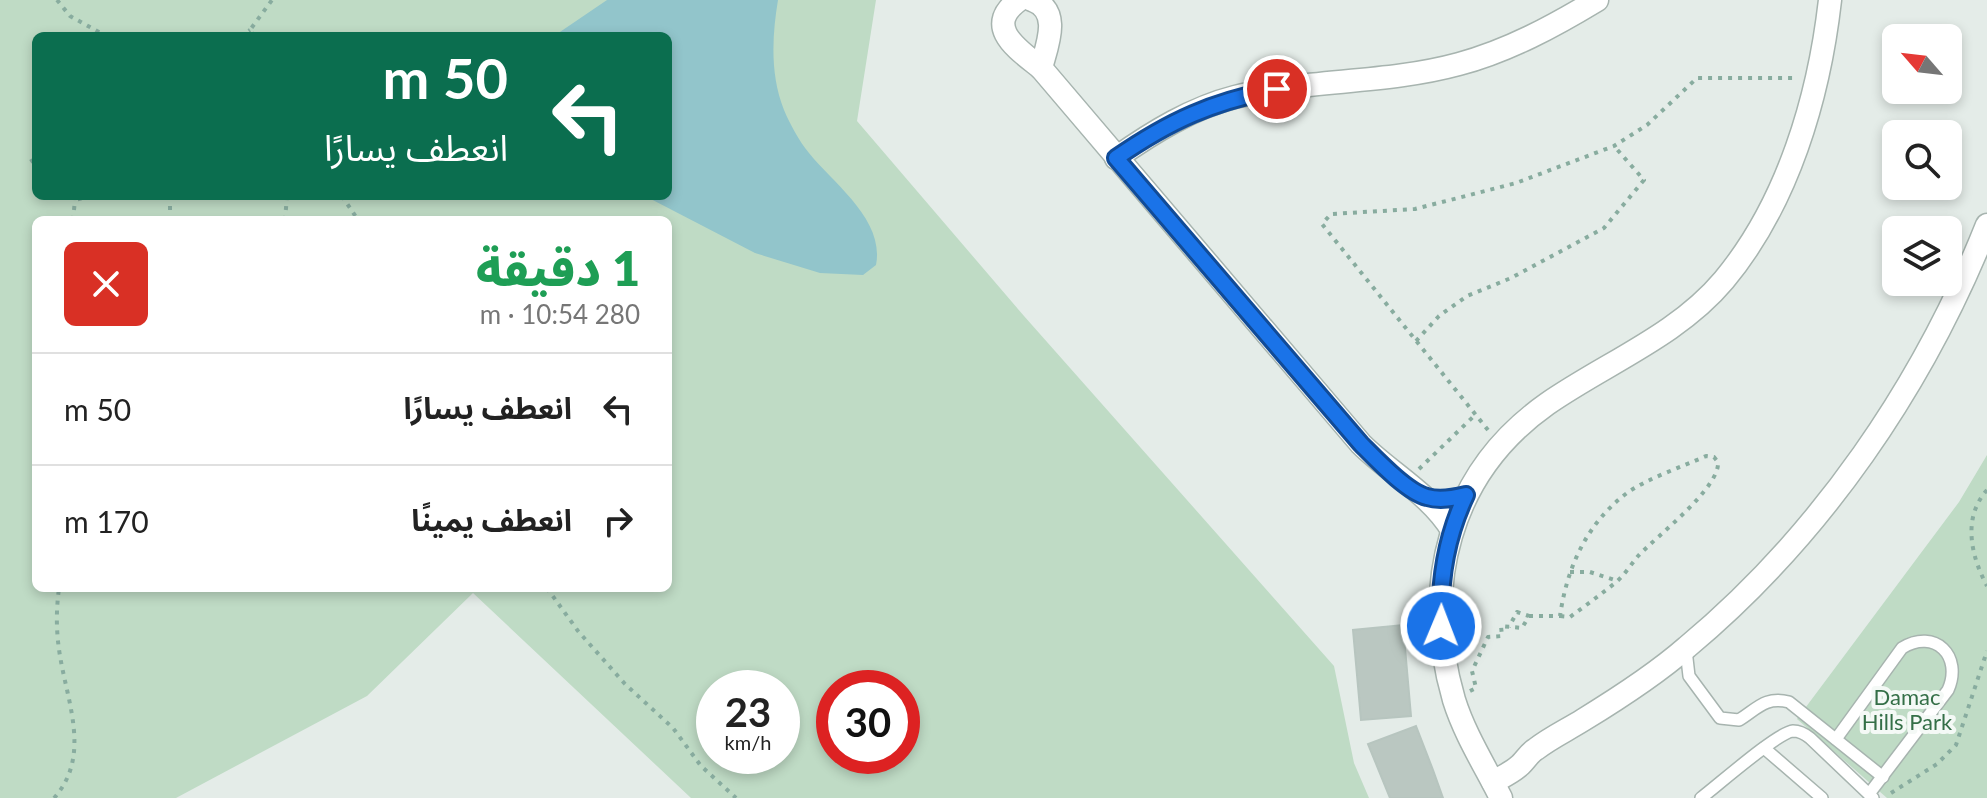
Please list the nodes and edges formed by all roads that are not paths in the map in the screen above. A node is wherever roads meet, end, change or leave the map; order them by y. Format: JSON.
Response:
{"nodes":[{"id":1,"x":1019,"y":0,"type":"edge"},
{"id":2,"x":1032,"y":0,"type":"edge"},
{"id":3,"x":1597,"y":0,"type":"edge"},
{"id":4,"x":1830,"y":0,"type":"edge"},
{"id":5,"x":1041,"y":68,"type":"junction"},
{"id":6,"x":1116,"y":158,"type":"junction"},
{"id":7,"x":1987,"y":225,"type":"edge"},
{"id":8,"x":1466,"y":495,"type":"junction"},
{"id":9,"x":1423,"y":497,"type":"junction"},
{"id":10,"x":1452,"y":530,"type":"junction"},
{"id":11,"x":1687,"y":648,"type":"junction"},
{"id":12,"x":1836,"y":739,"type":"junction"},
{"id":13,"x":1764,"y":748,"type":"junction"},
{"id":14,"x":1883,"y":777,"type":"junction"},
{"id":15,"x":1493,"y":782,"type":"edge"},
{"id":16,"x":1872,"y":796,"type":"edge"},
{"id":17,"x":1701,"y":798,"type":"edge"},
{"id":18,"x":1822,"y":798,"type":"edge"}],
"edges":[{"from":1,"to":5,"type":"street"},
{"from":2,"to":5,"type":"street"},
{"from":3,"to":6,"type":"street"},
{"from":4,"to":8,"type":"street"},
{"from":5,"to":6,"type":"street"},
{"from":6,"to":9,"type":"street"},
{"from":7,"to":11,"type":"street"},
{"from":8,"to":9,"type":"street"},
{"from":8,"to":10,"type":"street"},
{"from":9,"to":10,"type":"street"},
{"from":10,"to":15,"type":"street"},
{"from":11,"to":12,"type":"lane"},
{"from":11,"to":15,"type":"street"},
{"from":12,"to":14,"type":"lane"},
{"from":12,"to":14,"type":"lane"},
{"from":13,"to":16,"type":"lane"},
{"from":13,"to":17,"type":"lane"},
{"from":13,"to":18,"type":"lane"},
{"from":14,"to":16,"type":"lane"}]}
